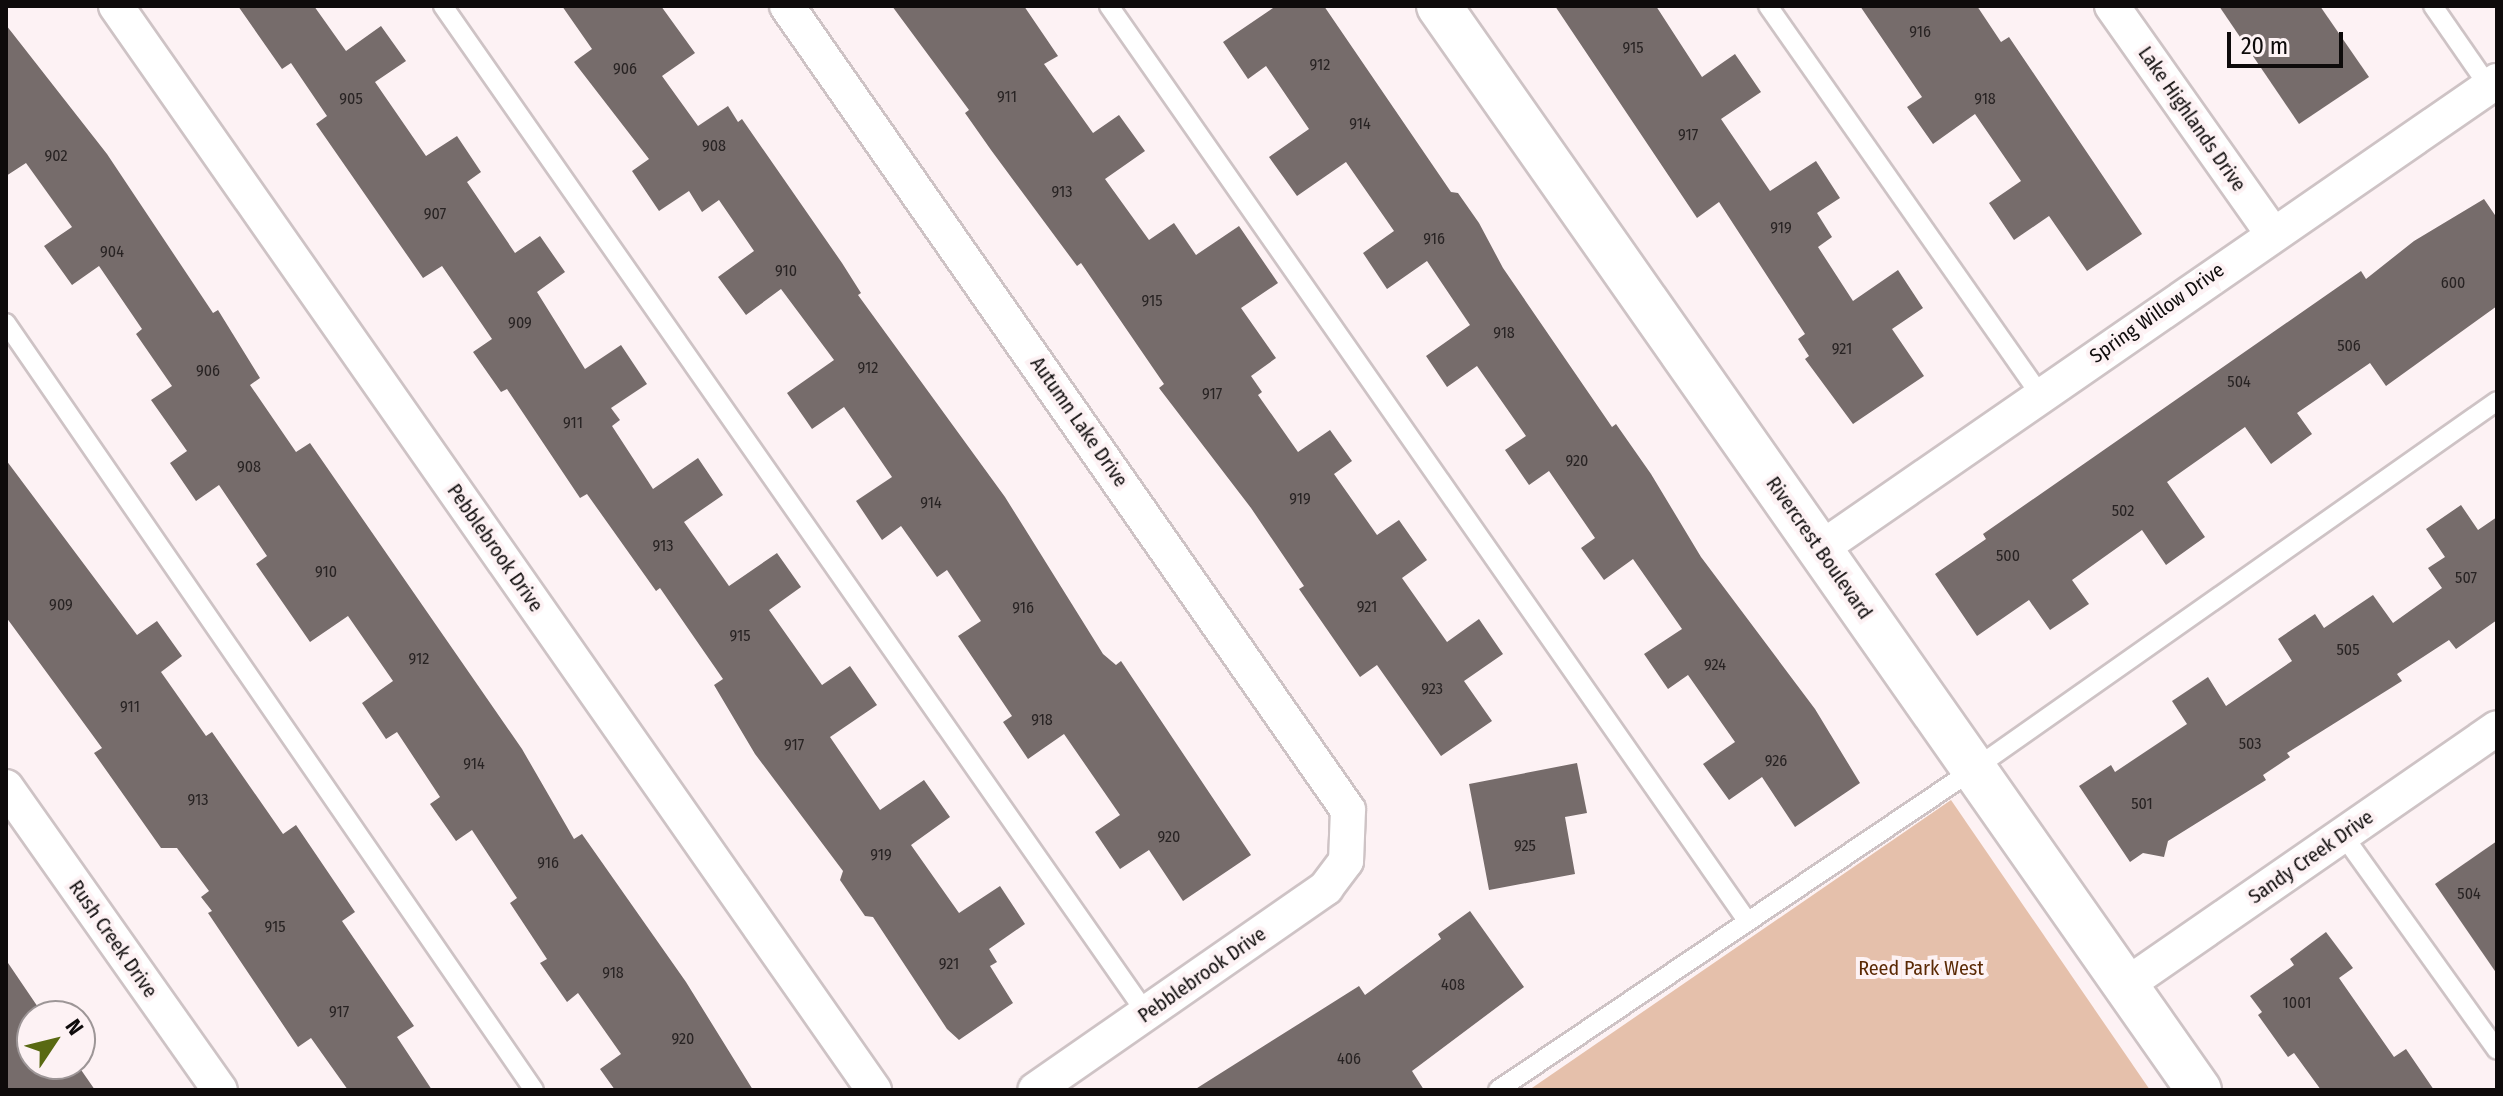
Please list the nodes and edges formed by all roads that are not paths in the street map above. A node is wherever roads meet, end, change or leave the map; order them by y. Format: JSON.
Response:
{"nodes":[{"id":1,"x":116,"y":6,"type":"edge"},
{"id":2,"x":443,"y":6,"type":"edge"},
{"id":3,"x":787,"y":6,"type":"edge"},
{"id":4,"x":1109,"y":6,"type":"edge"},
{"id":5,"x":1439,"y":6,"type":"edge"},
{"id":6,"x":1768,"y":6,"type":"edge"},
{"id":7,"x":2112,"y":6,"type":"edge"},
{"id":8,"x":2433,"y":6,"type":"edge"},
{"id":9,"x":2493,"y":84,"type":"edge"},
{"id":10,"x":2272,"y":233,"type":"junction"},
{"id":11,"x":6,"y":323,"type":"edge"},
{"id":12,"x":2040,"y":395,"type":"junction"},
{"id":13,"x":2497,"y":401,"type":"edge"},
{"id":14,"x":1820,"y":549,"type":"junction"},
{"id":15,"x":2497,"y":728,"type":"edge"},
{"id":16,"x":1974,"y":769,"type":"junction"},
{"id":17,"x":6,"y":787,"type":"edge"},
{"id":18,"x":2343,"y":835,"type":"junction"},
{"id":19,"x":1351,"y":845,"type":"joint"},
{"id":20,"x":1746,"y":919,"type":"junction"},
{"id":21,"x":2126,"y":985,"type":"junction"},
{"id":22,"x":1146,"y":1013,"type":"junction"},
{"id":23,"x":2496,"y":1052,"type":"edge"},
{"id":24,"x":220,"y":1090,"type":"edge"},
{"id":25,"x":534,"y":1090,"type":"edge"},
{"id":26,"x":874,"y":1090,"type":"edge"},
{"id":27,"x":1035,"y":1090,"type":"edge"},
{"id":28,"x":1498,"y":1090,"type":"edge"},
{"id":29,"x":2199,"y":1090,"type":"edge"}],
"edges":[{"from":1,"to":26,"type":"street","name":"Pebblebrook Drive"},
{"from":2,"to":22,"type":"lane"},
{"from":3,"to":19,"type":"street","name":"Autumn Lake Drive"},
{"from":4,"to":20,"type":"lane"},
{"from":5,"to":14,"type":"street","name":"Rivercrest Boulevard"},
{"from":6,"to":12,"type":"lane"},
{"from":7,"to":10,"type":"street","name":"Lake Highlands Drive"},
{"from":8,"to":9,"type":"lane"},
{"from":9,"to":10,"type":"street","name":"Spring Willow Drive"},
{"from":10,"to":12,"type":"street","name":"Spring Willow Drive"},
{"from":11,"to":25,"type":"lane"},
{"from":12,"to":14,"type":"street","name":"Spring Willow Drive"},
{"from":13,"to":16,"type":"lane"},
{"from":14,"to":16,"type":"street","name":"Rivercrest Boulevard"},
{"from":15,"to":18,"type":"street","name":"Sandy Creek Drive"},
{"from":16,"to":20,"type":"lane"},
{"from":16,"to":21,"type":"street","name":"Rivercrest Boulevard"},
{"from":17,"to":24,"type":"street","name":"Rush Creek Drive"},
{"from":18,"to":21,"type":"street","name":"Sandy Creek Drive"},
{"from":18,"to":23,"type":"lane"},
{"from":19,"to":22,"type":"street","name":"Pebblebrook Drive"},
{"from":20,"to":28,"type":"lane"},
{"from":21,"to":29,"type":"street","name":"Rivercrest Boulevard"},
{"from":22,"to":27,"type":"street","name":"Pebblebrook Drive"}]}
